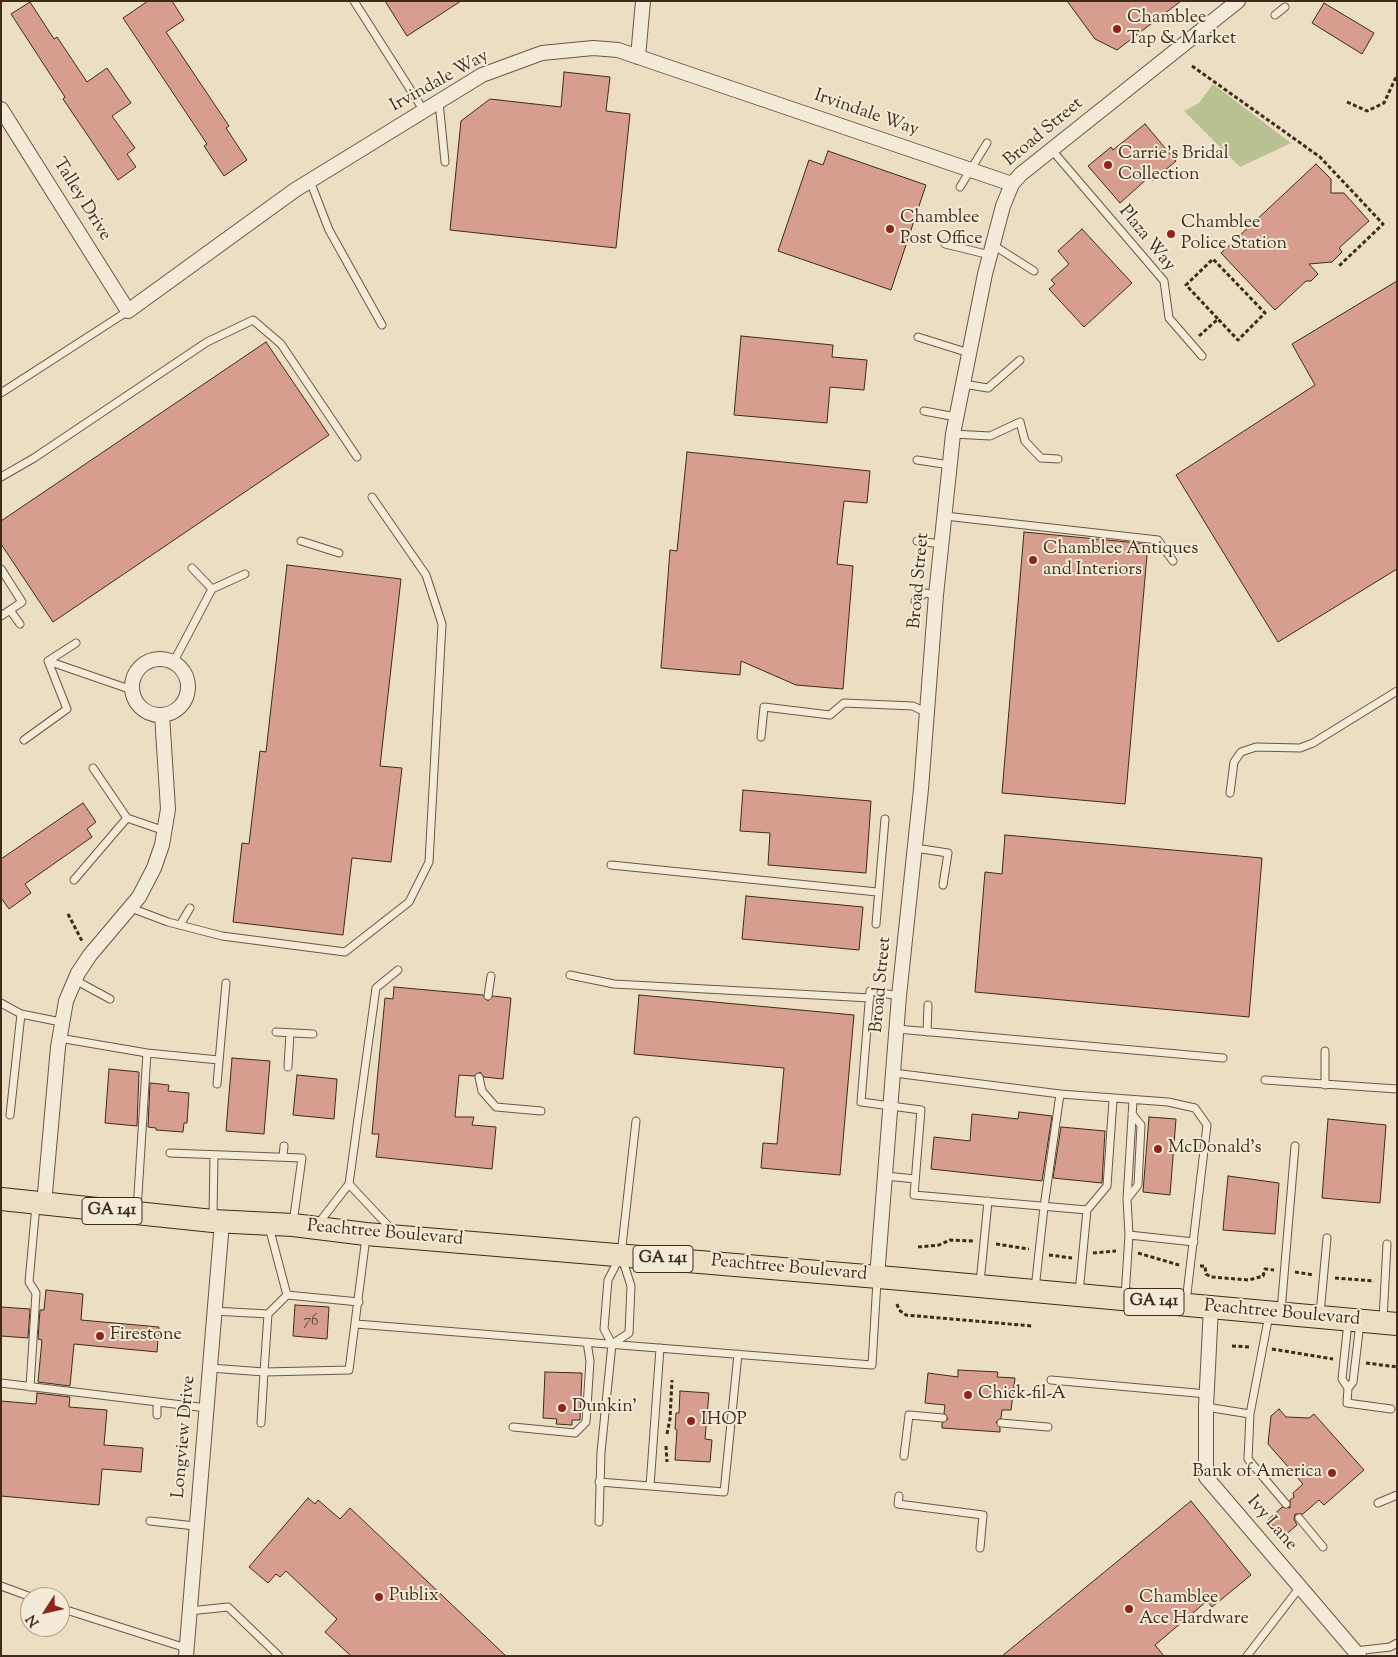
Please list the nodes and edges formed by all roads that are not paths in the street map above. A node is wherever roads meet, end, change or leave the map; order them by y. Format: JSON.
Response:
{"nodes":[{"id":1,"x":354,"y":1,"type":"edge"},
{"id":2,"x":643,"y":1,"type":"edge"},
{"id":3,"x":1238,"y":2,"type":"edge"},
{"id":4,"x":1285,"y":7,"type":"dead end"},
{"id":5,"x":1275,"y":15,"type":"dead end"},
{"id":6,"x":638,"y":57,"type":"junction"},
{"id":7,"x":439,"y":102,"type":"junction"},
{"id":8,"x":1,"y":110,"type":"edge"},
{"id":9,"x":424,"y":111,"type":"junction"},
{"id":10,"x":987,"y":143,"type":"dead end"},
{"id":11,"x":1051,"y":149,"type":"junction"},
{"id":12,"x":445,"y":162,"type":"dead end"},
{"id":13,"x":972,"y":170,"type":"junction"},
{"id":14,"x":310,"y":181,"type":"junction"},
{"id":15,"x":1012,"y":184,"type":"junction"},
{"id":16,"x":960,"y":187,"type":"dead end"},
{"id":17,"x":945,"y":244,"type":"dead end"},
{"id":18,"x":991,"y":250,"type":"junction"},
{"id":19,"x":1034,"y":271,"type":"dead end"},
{"id":20,"x":128,"y":311,"type":"junction"},
{"id":21,"x":382,"y":325,"type":"dead end"},
{"id":22,"x":918,"y":337,"type":"dead end"},
{"id":23,"x":969,"y":353,"type":"junction"},
{"id":24,"x":1202,"y":356,"type":"dead end"},
{"id":25,"x":1020,"y":360,"type":"dead end"},
{"id":26,"x":962,"y":384,"type":"junction"},
{"id":27,"x":1,"y":393,"type":"edge"},
{"id":28,"x":924,"y":411,"type":"dead end"},
{"id":29,"x":956,"y":417,"type":"junction"},
{"id":30,"x":953,"y":434,"type":"junction"},
{"id":31,"x":357,"y":457,"type":"dead end"},
{"id":32,"x":1058,"y":459,"type":"dead end"},
{"id":33,"x":917,"y":460,"type":"dead end"},
{"id":34,"x":950,"y":464,"type":"junction"},
{"id":35,"x":1,"y":477,"type":"edge"},
{"id":36,"x":372,"y":497,"type":"dead end"},
{"id":37,"x":945,"y":516,"type":"junction"},
{"id":38,"x":917,"y":540,"type":"dead end"},
{"id":39,"x":301,"y":541,"type":"dead end"},
{"id":40,"x":942,"y":544,"type":"junction"},
{"id":41,"x":339,"y":553,"type":"dead end"},
{"id":42,"x":1173,"y":561,"type":"dead end"},
{"id":43,"x":192,"y":568,"type":"dead end"},
{"id":44,"x":1,"y":569,"type":"edge"},
{"id":45,"x":245,"y":574,"type":"dead end"},
{"id":46,"x":212,"y":589,"type":"junction"},
{"id":47,"x":936,"y":595,"type":"junction"},
{"id":48,"x":915,"y":601,"type":"dead end"},
{"id":49,"x":10,"y":610,"type":"junction"},
{"id":50,"x":1,"y":616,"type":"edge"},
{"id":51,"x":20,"y":624,"type":"dead end"},
{"id":52,"x":76,"y":643,"type":"dead end"},
{"id":53,"x":48,"y":661,"type":"junction"},
{"id":54,"x":173,"y":663,"type":"junction"},
{"id":55,"x":132,"y":690,"type":"junction"},
{"id":56,"x":1397,"y":690,"type":"edge"},
{"id":57,"x":927,"y":713,"type":"junction"},
{"id":58,"x":162,"y":715,"type":"junction"},
{"id":59,"x":761,"y":737,"type":"dead end"},
{"id":60,"x":24,"y":740,"type":"dead end"},
{"id":61,"x":93,"y":768,"type":"dead end"},
{"id":62,"x":1230,"y":793,"type":"dead end"},
{"id":63,"x":127,"y":818,"type":"junction"},
{"id":64,"x":885,"y":819,"type":"dead end"},
{"id":65,"x":165,"y":831,"type":"junction"},
{"id":66,"x":915,"y":848,"type":"junction"},
{"id":67,"x":611,"y":865,"type":"dead end"},
{"id":68,"x":74,"y":880,"type":"dead end"},
{"id":69,"x":943,"y":884,"type":"dead end"},
{"id":70,"x":877,"y":892,"type":"junction"},
{"id":71,"x":131,"y":908,"type":"junction"},
{"id":72,"x":190,"y":908,"type":"dead end"},
{"id":73,"x":876,"y":924,"type":"dead end"},
{"id":74,"x":180,"y":925,"type":"junction"},
{"id":75,"x":398,"y":970,"type":"dead end"},
{"id":76,"x":570,"y":975,"type":"dead end"},
{"id":77,"x":491,"y":976,"type":"dead end"},
{"id":78,"x":75,"y":980,"type":"junction"},
{"id":79,"x":226,"y":983,"type":"dead end"},
{"id":80,"x":488,"y":996,"type":"dead end"},
{"id":81,"x":899,"y":996,"type":"junction"},
{"id":82,"x":870,"y":998,"type":"junction"},
{"id":83,"x":110,"y":999,"type":"dead end"},
{"id":84,"x":1,"y":1004,"type":"edge"},
{"id":85,"x":928,"y":1006,"type":"dead end"},
{"id":86,"x":21,"y":1014,"type":"junction"},
{"id":87,"x":61,"y":1022,"type":"junction"},
{"id":88,"x":896,"y":1029,"type":"junction"},
{"id":89,"x":276,"y":1032,"type":"dead end"},
{"id":90,"x":927,"y":1032,"type":"junction"},
{"id":91,"x":290,"y":1033,"type":"junction"},
{"id":92,"x":313,"y":1034,"type":"dead end"},
{"id":93,"x":59,"y":1038,"type":"junction"},
{"id":94,"x":1325,"y":1051,"type":"dead end"},
{"id":95,"x":146,"y":1053,"type":"junction"},
{"id":96,"x":1223,"y":1058,"type":"dead end"},
{"id":97,"x":219,"y":1060,"type":"junction"},
{"id":98,"x":288,"y":1067,"type":"dead end"},
{"id":99,"x":894,"y":1073,"type":"junction"},
{"id":100,"x":479,"y":1077,"type":"dead end"},
{"id":101,"x":1265,"y":1080,"type":"dead end"},
{"id":102,"x":218,"y":1084,"type":"dead end"},
{"id":103,"x":1325,"y":1084,"type":"junction"},
{"id":104,"x":1397,"y":1089,"type":"edge"},
{"id":105,"x":1060,"y":1094,"type":"junction"},
{"id":106,"x":1113,"y":1100,"type":"junction"},
{"id":107,"x":1133,"y":1101,"type":"junction"},
{"id":108,"x":891,"y":1107,"type":"junction"},
{"id":109,"x":541,"y":1111,"type":"dead end"},
{"id":110,"x":10,"y":1115,"type":"dead end"},
{"id":111,"x":636,"y":1121,"type":"dead end"},
{"id":112,"x":284,"y":1146,"type":"dead end"},
{"id":113,"x":1295,"y":1146,"type":"dead end"},
{"id":114,"x":170,"y":1153,"type":"dead end"},
{"id":115,"x":214,"y":1155,"type":"junction"},
{"id":116,"x":284,"y":1158,"type":"junction"},
{"id":117,"x":886,"y":1176,"type":"junction"},
{"id":118,"x":916,"y":1179,"type":"junction"},
{"id":119,"x":349,"y":1184,"type":"junction"},
{"id":120,"x":1,"y":1199,"type":"edge"},
{"id":121,"x":988,"y":1201,"type":"junction"},
{"id":122,"x":40,"y":1204,"type":"junction"},
{"id":123,"x":1044,"y":1206,"type":"junction"},
{"id":124,"x":1087,"y":1210,"type":"junction"},
{"id":125,"x":136,"y":1213,"type":"junction"},
{"id":126,"x":217,"y":1221,"type":"junction"},
{"id":127,"x":268,"y":1224,"type":"junction"},
{"id":128,"x":293,"y":1225,"type":"junction"},
{"id":129,"x":315,"y":1228,"type":"junction"},
{"id":130,"x":366,"y":1234,"type":"junction"},
{"id":131,"x":1129,"y":1235,"type":"junction"},
{"id":132,"x":398,"y":1236,"type":"junction"},
{"id":133,"x":1327,"y":1238,"type":"dead end"},
{"id":134,"x":1194,"y":1242,"type":"junction"},
{"id":135,"x":1387,"y":1244,"type":"dead end"},
{"id":136,"x":621,"y":1255,"type":"junction"},
{"id":137,"x":877,"y":1277,"type":"junction"},
{"id":138,"x":980,"y":1287,"type":"junction"},
{"id":139,"x":1035,"y":1292,"type":"junction"},
{"id":140,"x":287,"y":1295,"type":"junction"},
{"id":141,"x":1078,"y":1296,"type":"junction"},
{"id":142,"x":1125,"y":1300,"type":"junction"},
{"id":143,"x":359,"y":1302,"type":"junction"},
{"id":144,"x":1186,"y":1305,"type":"junction"},
{"id":145,"x":1211,"y":1307,"type":"junction"},
{"id":146,"x":214,"y":1311,"type":"junction"},
{"id":147,"x":268,"y":1314,"type":"junction"},
{"id":148,"x":1275,"y":1314,"type":"junction"},
{"id":149,"x":1320,"y":1318,"type":"junction"},
{"id":150,"x":1372,"y":1322,"type":"edge"},
{"id":151,"x":356,"y":1324,"type":"junction"},
{"id":152,"x":587,"y":1342,"type":"junction"},
{"id":153,"x":612,"y":1344,"type":"junction"},
{"id":154,"x":660,"y":1348,"type":"junction"},
{"id":155,"x":738,"y":1354,"type":"junction"},
{"id":156,"x":210,"y":1368,"type":"junction"},
{"id":157,"x":264,"y":1372,"type":"junction"},
{"id":158,"x":1051,"y":1380,"type":"dead end"},
{"id":159,"x":1,"y":1383,"type":"edge"},
{"id":160,"x":30,"y":1387,"type":"junction"},
{"id":161,"x":1348,"y":1388,"type":"junction"},
{"id":162,"x":1206,"y":1401,"type":"junction"},
{"id":163,"x":158,"y":1402,"type":"junction"},
{"id":164,"x":208,"y":1408,"type":"junction"},
{"id":165,"x":1391,"y":1409,"type":"dead end"},
{"id":166,"x":1250,"y":1414,"type":"junction"},
{"id":167,"x":157,"y":1415,"type":"dead end"},
{"id":168,"x":943,"y":1418,"type":"dead end"},
{"id":169,"x":261,"y":1422,"type":"dead end"},
{"id":170,"x":1001,"y":1423,"type":"dead end"},
{"id":171,"x":513,"y":1427,"type":"dead end"},
{"id":172,"x":1048,"y":1427,"type":"dead end"},
{"id":173,"x":904,"y":1456,"type":"dead end"},
{"id":174,"x":599,"y":1482,"type":"junction"},
{"id":175,"x":650,"y":1486,"type":"junction"},
{"id":176,"x":1397,"y":1495,"type":"edge"},
{"id":177,"x":899,"y":1496,"type":"dead end"},
{"id":178,"x":1286,"y":1504,"type":"dead end"},
{"id":179,"x":1378,"y":1504,"type":"dead end"},
{"id":180,"x":1298,"y":1518,"type":"dead end"},
{"id":181,"x":150,"y":1521,"type":"dead end"},
{"id":182,"x":599,"y":1522,"type":"dead end"},
{"id":183,"x":195,"y":1526,"type":"junction"},
{"id":184,"x":1323,"y":1547,"type":"dead end"},
{"id":185,"x":980,"y":1548,"type":"dead end"},
{"id":186,"x":1,"y":1586,"type":"edge"},
{"id":187,"x":1300,"y":1587,"type":"junction"},
{"id":188,"x":20,"y":1593,"type":"edge"},
{"id":189,"x":70,"y":1611,"type":"edge"},
{"id":190,"x":189,"y":1611,"type":"junction"},
{"id":191,"x":1397,"y":1643,"type":"edge"},
{"id":192,"x":186,"y":1652,"type":"edge"},
{"id":193,"x":1357,"y":1653,"type":"edge"},
{"id":194,"x":279,"y":1656,"type":"edge"},
{"id":195,"x":1247,"y":1656,"type":"edge"}],
"edges":[{"from":1,"to":9,"type":"lane"},
{"from":2,"to":6,"type":"street"},
{"from":3,"to":11,"type":"street","name":"Broad Street"},
{"from":4,"to":5,"type":"lane"},
{"from":6,"to":7,"type":"street","name":"Irvindale Way"},
{"from":6,"to":13,"type":"street","name":"Irvindale Way"},
{"from":7,"to":9,"type":"street","name":"Irvindale Way"},
{"from":7,"to":12,"type":"lane"},
{"from":8,"to":20,"type":"street","name":"Talley Drive"},
{"from":9,"to":14,"type":"street","name":"Irvindale Way"},
{"from":10,"to":13,"type":"lane"},
{"from":11,"to":15,"type":"street","name":"Broad Street"},
{"from":11,"to":24,"type":"lane","name":"Plaza Way"},
{"from":13,"to":15,"type":"street","name":"Irvindale Way"},
{"from":13,"to":16,"type":"lane"},
{"from":14,"to":20,"type":"street","name":"Irvindale Way"},
{"from":14,"to":21,"type":"lane"},
{"from":15,"to":18,"type":"street","name":"Broad Street"},
{"from":17,"to":18,"type":"lane"},
{"from":18,"to":19,"type":"lane"},
{"from":18,"to":23,"type":"street","name":"Broad Street"},
{"from":20,"to":27,"type":"lane"},
{"from":22,"to":23,"type":"lane"},
{"from":23,"to":26,"type":"street","name":"Broad Street"},
{"from":25,"to":26,"type":"lane"},
{"from":26,"to":29,"type":"street","name":"Broad Street"},
{"from":28,"to":29,"type":"lane"},
{"from":29,"to":30,"type":"street","name":"Broad Street"},
{"from":30,"to":32,"type":"lane"},
{"from":30,"to":34,"type":"street","name":"Broad Street"},
{"from":31,"to":35,"type":"lane"},
{"from":33,"to":34,"type":"lane"},
{"from":34,"to":37,"type":"street","name":"Broad Street"},
{"from":36,"to":74,"type":"lane"},
{"from":37,"to":40,"type":"street","name":"Broad Street"},
{"from":37,"to":42,"type":"lane"},
{"from":38,"to":40,"type":"lane"},
{"from":39,"to":41,"type":"lane"},
{"from":40,"to":47,"type":"street","name":"Broad Street"},
{"from":43,"to":46,"type":"lane"},
{"from":44,"to":49,"type":"lane"},
{"from":45,"to":46,"type":"lane"},
{"from":46,"to":54,"type":"lane"},
{"from":47,"to":48,"type":"lane"},
{"from":47,"to":57,"type":"street","name":"Broad Street"},
{"from":49,"to":50,"type":"lane"},
{"from":49,"to":51,"type":"lane"},
{"from":52,"to":53,"type":"lane"},
{"from":53,"to":55,"type":"lane"},
{"from":53,"to":60,"type":"lane"},
{"from":54,"to":55,"type":"street"},
{"from":54,"to":58,"type":"street"},
{"from":55,"to":58,"type":"street"},
{"from":56,"to":62,"type":"lane"},
{"from":57,"to":59,"type":"lane"},
{"from":57,"to":66,"type":"street","name":"Broad Street"},
{"from":58,"to":65,"type":"street"},
{"from":61,"to":63,"type":"lane"},
{"from":63,"to":65,"type":"lane"},
{"from":63,"to":68,"type":"lane"},
{"from":64,"to":70,"type":"lane"},
{"from":65,"to":71,"type":"street"},
{"from":66,"to":69,"type":"lane"},
{"from":66,"to":81,"type":"street","name":"Broad Street"},
{"from":67,"to":70,"type":"lane"},
{"from":70,"to":73,"type":"lane"},
{"from":71,"to":74,"type":"lane"},
{"from":71,"to":78,"type":"street"},
{"from":72,"to":74,"type":"lane"},
{"from":75,"to":119,"type":"lane"},
{"from":76,"to":82,"type":"lane"},
{"from":77,"to":80,"type":"lane"},
{"from":78,"to":83,"type":"lane"},
{"from":78,"to":87,"type":"street"},
{"from":79,"to":97,"type":"lane"},
{"from":81,"to":82,"type":"lane"},
{"from":81,"to":88,"type":"street","name":"Broad Street"},
{"from":82,"to":108,"type":"lane"},
{"from":84,"to":86,"type":"lane"},
{"from":85,"to":90,"type":"lane"},
{"from":86,"to":87,"type":"lane"},
{"from":86,"to":110,"type":"lane"},
{"from":87,"to":93,"type":"street"},
{"from":88,"to":90,"type":"lane"},
{"from":88,"to":99,"type":"street","name":"Broad Street"},
{"from":89,"to":91,"type":"lane"},
{"from":90,"to":96,"type":"lane"},
{"from":91,"to":92,"type":"lane"},
{"from":91,"to":98,"type":"lane"},
{"from":93,"to":95,"type":"lane"},
{"from":93,"to":122,"type":"street"},
{"from":94,"to":103,"type":"lane"},
{"from":95,"to":97,"type":"lane"},
{"from":95,"to":125,"type":"lane"},
{"from":97,"to":102,"type":"lane"},
{"from":99,"to":105,"type":"lane"},
{"from":99,"to":108,"type":"street","name":"Broad Street"},
{"from":100,"to":109,"type":"lane"},
{"from":101,"to":103,"type":"lane"},
{"from":103,"to":104,"type":"lane"},
{"from":105,"to":106,"type":"lane"},
{"from":105,"to":123,"type":"lane"},
{"from":106,"to":107,"type":"lane"},
{"from":106,"to":124,"type":"lane"},
{"from":107,"to":131,"type":"lane"},
{"from":107,"to":134,"type":"lane"},
{"from":108,"to":117,"type":"street","name":"Broad Street"},
{"from":108,"to":118,"type":"lane"},
{"from":111,"to":136,"type":"lane"},
{"from":112,"to":116,"type":"lane"},
{"from":113,"to":148,"type":"lane"},
{"from":114,"to":115,"type":"lane"},
{"from":115,"to":116,"type":"lane"},
{"from":115,"to":126,"type":"lane"},
{"from":116,"to":128,"type":"lane"},
{"from":117,"to":118,"type":"lane"},
{"from":117,"to":137,"type":"street","name":"Broad Street"},
{"from":118,"to":121,"type":"lane"},
{"from":119,"to":129,"type":"lane"},
{"from":119,"to":132,"type":"lane"},
{"from":120,"to":122,"type":"highway","name":"Peachtree Boulevard","number":"GA 141"},
{"from":121,"to":123,"type":"lane"},
{"from":121,"to":138,"type":"lane"},
{"from":122,"to":125,"type":"highway","name":"Peachtree Boulevard","number":"GA 141"},
{"from":122,"to":160,"type":"lane"},
{"from":123,"to":124,"type":"lane"},
{"from":123,"to":139,"type":"lane"},
{"from":124,"to":141,"type":"lane"},
{"from":125,"to":126,"type":"highway","name":"Peachtree Boulevard","number":"GA 141"},
{"from":126,"to":127,"type":"highway","name":"Peachtree Boulevard","number":"GA 141"},
{"from":126,"to":146,"type":"street","name":"Longview Drive"},
{"from":127,"to":128,"type":"highway","name":"Peachtree Boulevard","number":"GA 141"},
{"from":127,"to":140,"type":"lane"},
{"from":128,"to":129,"type":"highway","name":"Peachtree Boulevard","number":"GA 141"},
{"from":129,"to":130,"type":"highway","name":"Peachtree Boulevard","number":"GA 141"},
{"from":130,"to":132,"type":"highway","name":"Peachtree Boulevard","number":"GA 141"},
{"from":130,"to":143,"type":"lane"},
{"from":131,"to":134,"type":"lane"},
{"from":131,"to":142,"type":"lane"},
{"from":132,"to":136,"type":"highway","name":"Peachtree Boulevard","number":"GA 141"},
{"from":133,"to":149,"type":"lane"},
{"from":134,"to":144,"type":"lane"},
{"from":135,"to":150,"type":"lane"},
{"from":136,"to":137,"type":"highway","name":"Peachtree Boulevard","number":"GA 141"},
{"from":136,"to":153,"type":"lane"},
{"from":136,"to":153,"type":"lane"},
{"from":137,"to":138,"type":"highway","name":"Peachtree Boulevard","number":"GA 141"},
{"from":137,"to":155,"type":"lane"},
{"from":138,"to":139,"type":"highway","name":"Peachtree Boulevard","number":"GA 141"},
{"from":139,"to":141,"type":"highway","name":"Peachtree Boulevard","number":"GA 141"},
{"from":140,"to":143,"type":"lane"},
{"from":140,"to":147,"type":"lane"},
{"from":141,"to":142,"type":"highway","name":"Peachtree Boulevard","number":"GA 141"},
{"from":142,"to":144,"type":"highway","name":"Peachtree Boulevard","number":"GA 141"},
{"from":143,"to":151,"type":"lane"},
{"from":144,"to":145,"type":"highway","name":"Peachtree Boulevard","number":"GA 141"},
{"from":145,"to":148,"type":"highway","name":"Peachtree Boulevard","number":"GA 141"},
{"from":145,"to":162,"type":"street","name":"Ivy Lane"},
{"from":146,"to":147,"type":"lane"},
{"from":146,"to":156,"type":"street","name":"Longview Drive"},
{"from":147,"to":157,"type":"lane"},
{"from":148,"to":149,"type":"highway","name":"Peachtree Boulevard","number":"GA 141"},
{"from":148,"to":166,"type":"lane"},
{"from":149,"to":150,"type":"highway","name":"Peachtree Boulevard","number":"GA 141"},
{"from":150,"to":161,"type":"lane"},
{"from":150,"to":161,"type":"lane"},
{"from":151,"to":152,"type":"lane"},
{"from":151,"to":157,"type":"lane"},
{"from":152,"to":153,"type":"lane"},
{"from":152,"to":171,"type":"lane"},
{"from":153,"to":154,"type":"lane"},
{"from":153,"to":174,"type":"lane"},
{"from":154,"to":155,"type":"lane"},
{"from":154,"to":175,"type":"lane"},
{"from":155,"to":175,"type":"lane"},
{"from":156,"to":157,"type":"lane"},
{"from":156,"to":164,"type":"street","name":"Longview Drive"},
{"from":157,"to":169,"type":"lane"},
{"from":158,"to":162,"type":"lane"},
{"from":159,"to":160,"type":"lane"},
{"from":160,"to":163,"type":"lane"},
{"from":161,"to":165,"type":"lane"},
{"from":162,"to":166,"type":"lane"},
{"from":162,"to":187,"type":"street","name":"Ivy Lane"},
{"from":163,"to":164,"type":"lane"},
{"from":163,"to":167,"type":"lane"},
{"from":164,"to":183,"type":"street","name":"Longview Drive"},
{"from":166,"to":178,"type":"lane"},
{"from":168,"to":173,"type":"lane"},
{"from":170,"to":172,"type":"lane"},
{"from":174,"to":175,"type":"lane"},
{"from":174,"to":182,"type":"lane"},
{"from":176,"to":179,"type":"lane"},
{"from":177,"to":185,"type":"lane"},
{"from":180,"to":184,"type":"lane"},
{"from":181,"to":183,"type":"lane"},
{"from":183,"to":190,"type":"street","name":"Longview Drive"},
{"from":186,"to":188,"type":"lane"},
{"from":187,"to":193,"type":"street","name":"Ivy Lane"},
{"from":187,"to":195,"type":"lane"},
{"from":189,"to":192,"type":"lane"},
{"from":190,"to":192,"type":"street","name":"Longview Drive"},
{"from":190,"to":194,"type":"lane"},
{"from":191,"to":193,"type":"lane"}]}
